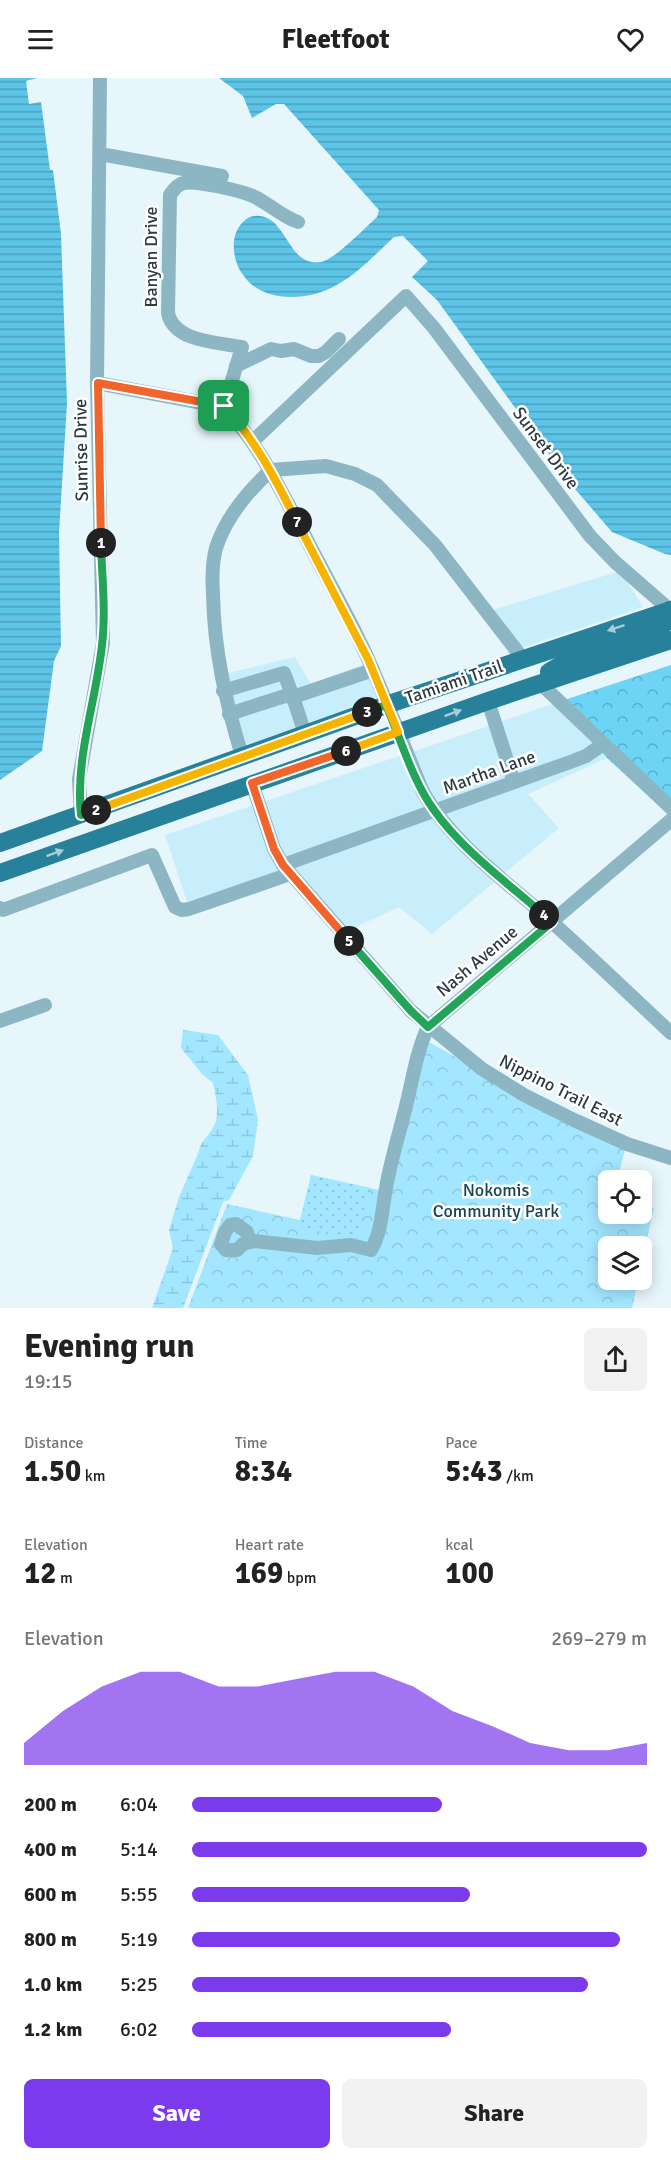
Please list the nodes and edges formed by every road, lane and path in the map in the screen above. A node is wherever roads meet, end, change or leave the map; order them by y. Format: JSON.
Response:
{"nodes":[{"id":1,"x":100,"y":78,"type":"edge"},
{"id":2,"x":100,"y":154,"type":"junction"},
{"id":3,"x":222,"y":176,"type":"dead end"},
{"id":4,"x":298,"y":222,"type":"dead end"},
{"id":5,"x":339,"y":339,"type":"dead end"},
{"id":6,"x":236,"y":366,"type":"junction"},
{"id":7,"x":98,"y":383,"type":"junction"},
{"id":8,"x":224,"y":406,"type":"junction"},
{"id":9,"x":253,"y":441,"type":"junction"},
{"id":10,"x":271,"y":470,"type":"junction"},
{"id":11,"x":670,"y":610,"type":"edge"},
{"id":12,"x":671,"y":640,"type":"edge"},
{"id":13,"x":523,"y":659,"type":"junction"},
{"id":14,"x":373,"y":670,"type":"junction"},
{"id":15,"x":540,"y":683,"type":"junction"},
{"id":16,"x":223,"y":691,"type":"junction"},
{"id":17,"x":293,"y":697,"type":"junction"},
{"id":18,"x":488,"y":700,"type":"junction"},
{"id":19,"x":386,"y":705,"type":"junction"},
{"id":20,"x":229,"y":714,"type":"junction"},
{"id":21,"x":398,"y":732,"type":"junction"},
{"id":22,"x":305,"y":734,"type":"junction"},
{"id":23,"x":603,"y":744,"type":"junction"},
{"id":24,"x":242,"y":756,"type":"junction"},
{"id":25,"x":514,"y":782,"type":"junction"},
{"id":26,"x":252,"y":783,"type":"junction"},
{"id":27,"x":671,"y":808,"type":"edge"},
{"id":28,"x":434,"y":811,"type":"junction"},
{"id":29,"x":81,"y":815,"type":"junction"},
{"id":30,"x":671,"y":820,"type":"edge"},
{"id":31,"x":0,"y":843,"type":"edge"},
{"id":32,"x":286,"y":870,"type":"junction"},
{"id":33,"x":0,"y":873,"type":"edge"},
{"id":34,"x":1,"y":910,"type":"edge"},
{"id":35,"x":552,"y":922,"type":"junction"},
{"id":36,"x":45,"y":1005,"type":"dead end"},
{"id":37,"x":0,"y":1021,"type":"edge"},
{"id":38,"x":428,"y":1027,"type":"junction"},
{"id":39,"x":671,"y":1033,"type":"edge"},
{"id":40,"x":671,"y":1158,"type":"edge"},
{"id":41,"x":249,"y":1242,"type":"dead end"}],
"edges":[{"from":1,"to":2,"type":"street","name":"Sunrise Drive"},
{"from":2,"to":3,"type":"street"},
{"from":2,"to":7,"type":"street","name":"Sunrise Drive"},
{"from":4,"to":6,"type":"street","name":"Banyan Drive"},
{"from":5,"to":6,"type":"street"},
{"from":6,"to":8,"type":"street","name":"Banyan Drive"},
{"from":7,"to":8,"type":"street"},
{"from":7,"to":29,"type":"street","name":"Sunrise Drive"},
{"from":8,"to":9,"type":"street"},
{"from":9,"to":10,"type":"street"},
{"from":9,"to":11,"type":"street","name":"Sunset Drive"},
{"from":10,"to":13,"type":"street"},
{"from":10,"to":14,"type":"street"},
{"from":10,"to":16,"type":"street"},
{"from":11,"to":13,"type":"main road","name":"Tamiami Trail","one_way":true},
{"from":11,"to":15,"type":"main road"},
{"from":12,"to":15,"type":"main road","name":"Tamiami Trail"},
{"from":13,"to":19,"type":"main road","name":"Tamiami Trail"},
{"from":14,"to":17,"type":"street"},
{"from":14,"to":19,"type":"street"},
{"from":15,"to":18,"type":"main road","name":"Tamiami Trail"},
{"from":15,"to":23,"type":"street"},
{"from":16,"to":17,"type":"street"},
{"from":16,"to":20,"type":"street"},
{"from":17,"to":20,"type":"street"},
{"from":17,"to":22,"type":"street"},
{"from":21,"to":18,"type":"main road","name":"Tamiami Trail","one_way":true},
{"from":18,"to":25,"type":"street"},
{"from":19,"to":21,"type":"street"},
{"from":19,"to":22,"type":"main road","name":"Tamiami Trail"},
{"from":20,"to":24,"type":"street"},
{"from":21,"to":26,"type":"main road","name":"Tamiami Trail"},
{"from":21,"to":28,"type":"street"},
{"from":22,"to":24,"type":"main road","name":"Tamiami Trail"},
{"from":23,"to":25,"type":"street","name":"Martha Lane"},
{"from":23,"to":27,"type":"street"},
{"from":24,"to":29,"type":"main road","name":"Tamiami Trail"},
{"from":25,"to":28,"type":"street","name":"Martha Lane"},
{"from":26,"to":32,"type":"street","name":"Nippino Trail East"},
{"from":33,"to":26,"type":"main road","name":"Tamiami Trail","one_way":true},
{"from":28,"to":32,"type":"street","name":"Martha Lane"},
{"from":28,"to":35,"type":"street"},
{"from":29,"to":31,"type":"main road","name":"Tamiami Trail"},
{"from":30,"to":35,"type":"street","name":"Nash Avenue"},
{"from":32,"to":34,"type":"street","name":"Martha Lane"},
{"from":32,"to":38,"type":"street","name":"Nippino Trail East"},
{"from":35,"to":38,"type":"street","name":"Nash Avenue"},
{"from":35,"to":39,"type":"street"},
{"from":36,"to":37,"type":"street"},
{"from":38,"to":40,"type":"street","name":"Nippino Trail East"},
{"from":38,"to":41,"type":"street"}]}
